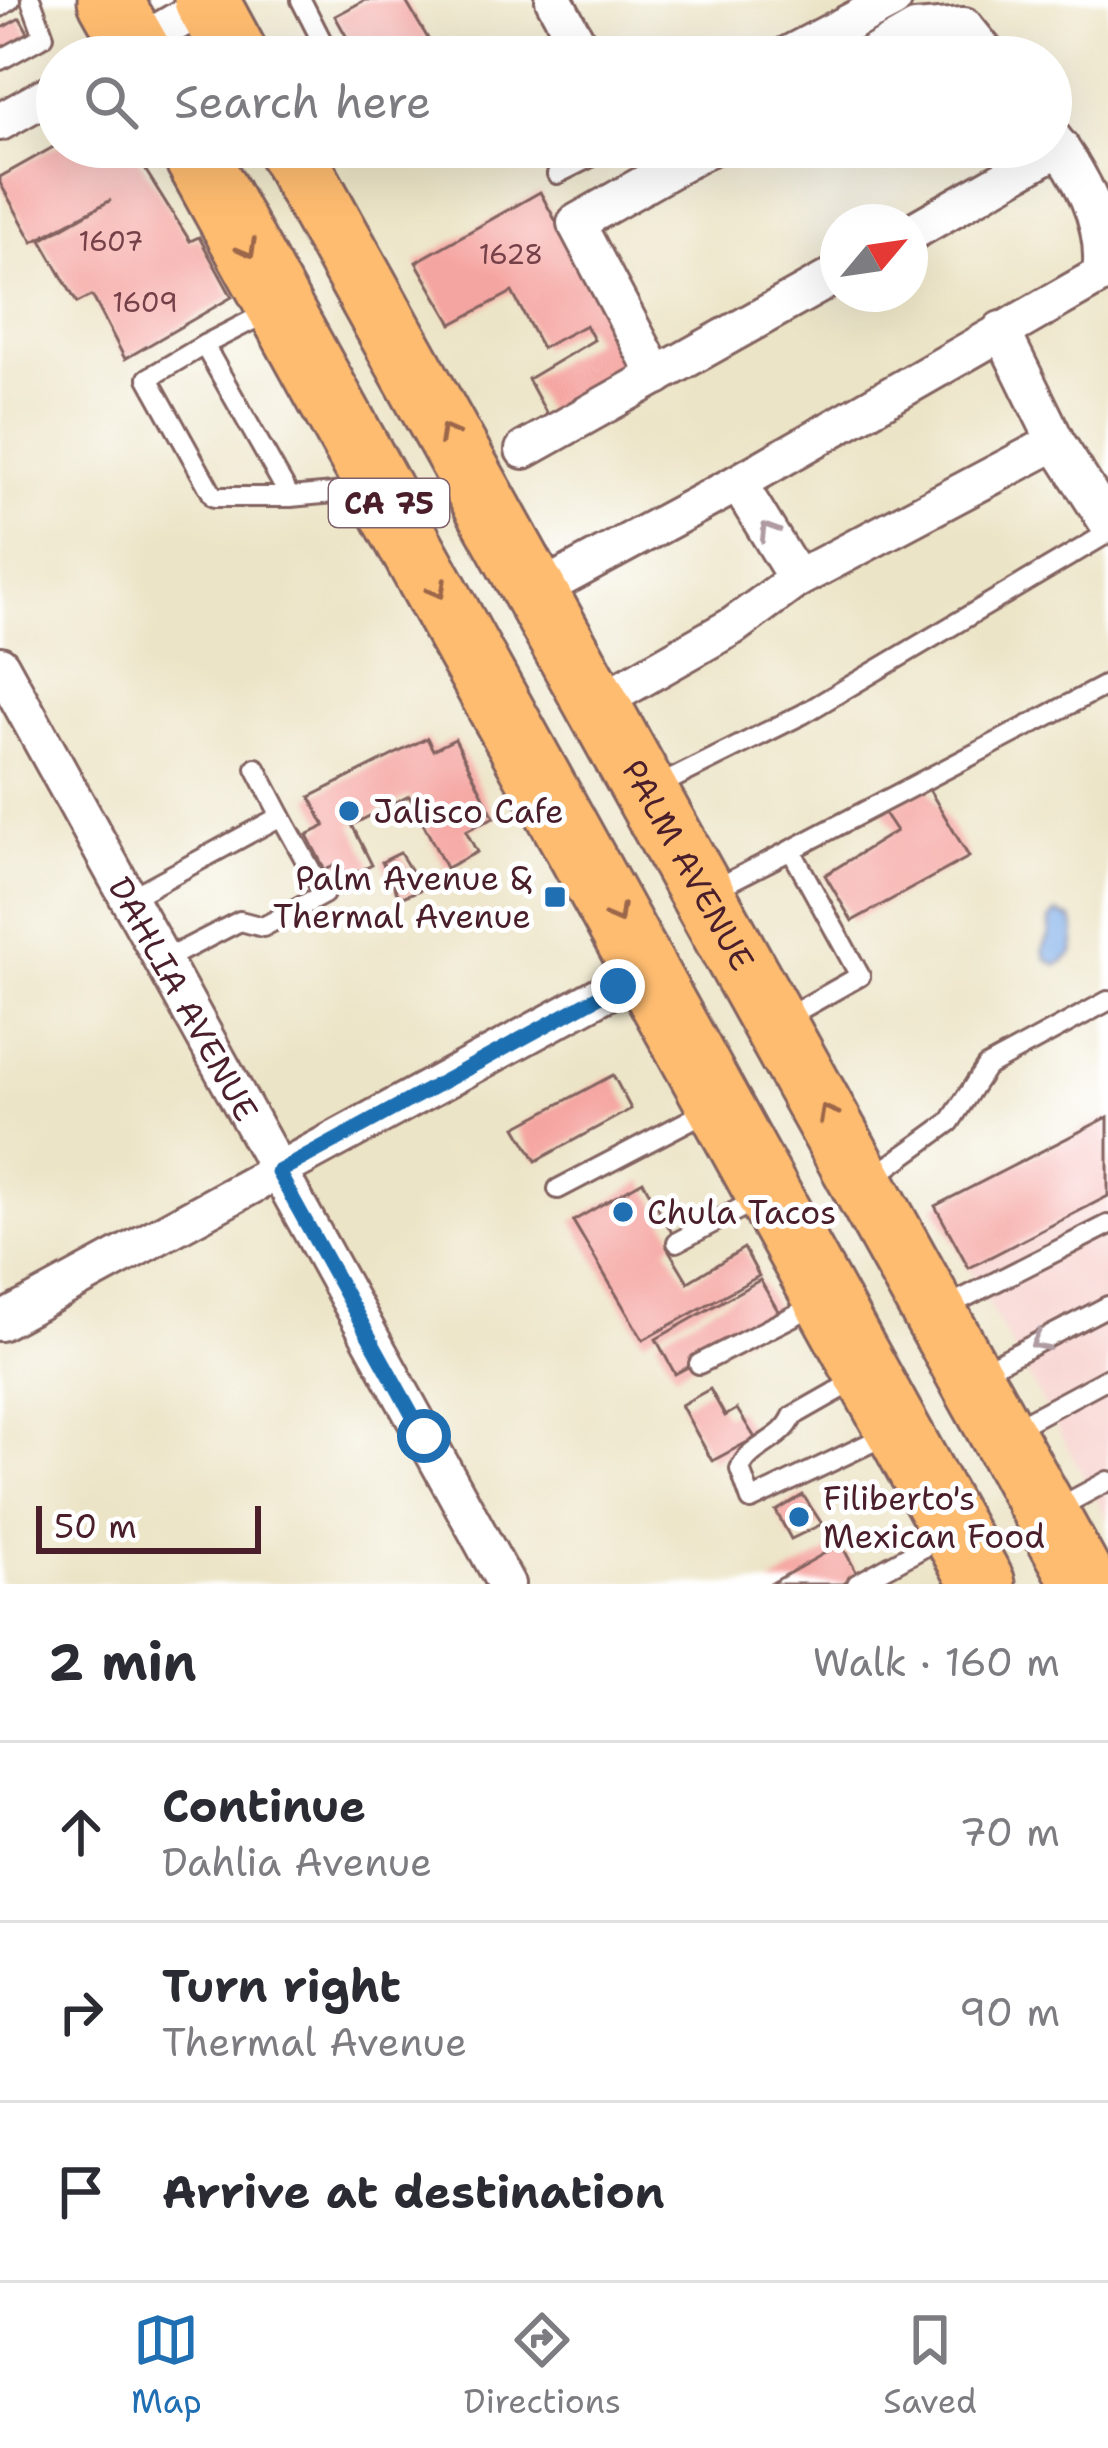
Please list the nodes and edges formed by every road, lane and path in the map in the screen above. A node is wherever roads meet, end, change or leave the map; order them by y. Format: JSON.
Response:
{"nodes":[{"id":1,"x":10,"y":0,"type":"edge"},
{"id":2,"x":31,"y":0,"type":"edge"},
{"id":3,"x":301,"y":0,"type":"edge"},
{"id":4,"x":554,"y":0,"type":"edge"},
{"id":5,"x":893,"y":0,"type":"edge"},
{"id":6,"x":209,"y":1,"type":"edge"},
{"id":7,"x":0,"y":8,"type":"edge"},
{"id":8,"x":44,"y":36,"type":"edge"},
{"id":9,"x":135,"y":36,"type":"edge"},
{"id":10,"x":226,"y":36,"type":"edge"},
{"id":11,"x":319,"y":36,"type":"edge"},
{"id":12,"x":574,"y":36,"type":"edge"},
{"id":13,"x":824,"y":36,"type":"edge"},
{"id":14,"x":905,"y":36,"type":"edge"},
{"id":15,"x":972,"y":36,"type":"edge"},
{"id":16,"x":36,"y":40,"type":"edge"},
{"id":17,"x":0,"y":60,"type":"edge"},
{"id":18,"x":36,"y":102,"type":"edge"},
{"id":19,"x":0,"y":122,"type":"edge"},
{"id":20,"x":203,"y":168,"type":"edge"},
{"id":21,"x":302,"y":168,"type":"edge"},
{"id":22,"x":569,"y":168,"type":"edge"},
{"id":23,"x":673,"y":168,"type":"edge"},
{"id":24,"x":1013,"y":168,"type":"edge"},
{"id":25,"x":1072,"y":168,"type":"edge"},
{"id":26,"x":557,"y":174,"type":"dead end"},
{"id":27,"x":928,"y":221,"type":"edge"},
{"id":28,"x":820,"y":284,"type":"edge"},
{"id":29,"x":279,"y":306,"type":"junction"},
{"id":30,"x":1001,"y":330,"type":"junction"},
{"id":31,"x":204,"y":345,"type":"junction"},
{"id":32,"x":657,"y":376,"type":"junction"},
{"id":33,"x":1056,"y":442,"type":"junction"},
{"id":34,"x":524,"y":450,"type":"dead end"},
{"id":35,"x":738,"y":483,"type":"junction"},
{"id":36,"x":380,"y":488,"type":"junction"},
{"id":37,"x":290,"y":497,"type":"junction"},
{"id":38,"x":1108,"y":523,"type":"edge"},
{"id":39,"x":1108,"y":533,"type":"edge"},
{"id":40,"x":797,"y":579,"type":"junction"},
{"id":41,"x":534,"y":593,"type":"junction"},
{"id":42,"x":0,"y":665,"type":"edge"},
{"id":43,"x":1108,"y":684,"type":"edge"},
{"id":44,"x":598,"y":703,"type":"junction"},
{"id":45,"x":256,"y":768,"type":"dead end"},
{"id":46,"x":650,"y":790,"type":"junction"},
{"id":47,"x":281,"y":816,"type":"junction"},
{"id":48,"x":791,"y":850,"type":"junction"},
{"id":49,"x":706,"y":894,"type":"junction"},
{"id":50,"x":128,"y":899,"type":"junction"},
{"id":51,"x":162,"y":961,"type":"junction"},
{"id":52,"x":647,"y":970,"type":"junction"},
{"id":53,"x":1108,"y":1001,"type":"edge"},
{"id":54,"x":778,"y":1023,"type":"junction"},
{"id":55,"x":720,"y":1104,"type":"junction"},
{"id":56,"x":278,"y":1172,"type":"junction"},
{"id":57,"x":865,"y":1183,"type":"junction"},
{"id":58,"x":558,"y":1189,"type":"dead end"},
{"id":59,"x":769,"y":1193,"type":"junction"},
{"id":60,"x":1108,"y":1225,"type":"edge"},
{"id":61,"x":676,"y":1242,"type":"dead end"},
{"id":62,"x":827,"y":1298,"type":"junction"},
{"id":63,"x":1108,"y":1306,"type":"edge"},
{"id":64,"x":936,"y":1312,"type":"junction"},
{"id":65,"x":0,"y":1322,"type":"edge"},
{"id":66,"x":699,"y":1364,"type":"dead end"},
{"id":67,"x":868,"y":1374,"type":"junction"},
{"id":68,"x":970,"y":1377,"type":"junction"},
{"id":69,"x":1108,"y":1378,"type":"edge"},
{"id":70,"x":898,"y":1430,"type":"junction"},
{"id":71,"x":1003,"y":1434,"type":"junction"},
{"id":72,"x":1108,"y":1480,"type":"edge"},
{"id":73,"x":1047,"y":1514,"type":"junction"},
{"id":74,"x":968,"y":1557,"type":"edge"},
{"id":75,"x":506,"y":1584,"type":"edge"},
{"id":76,"x":857,"y":1584,"type":"edge"},
{"id":77,"x":1085,"y":1584,"type":"edge"}],
"edges":[{"from":1,"to":7,"type":"lane"},
{"from":2,"to":8,"type":"lane"},
{"from":3,"to":11,"type":"lane"},
{"from":4,"to":12,"type":"street"},
{"from":5,"to":13,"type":"street"},
{"from":6,"to":9,"type":"street"},
{"from":6,"to":10,"type":"highway"},
{"from":14,"to":15,"type":"street"},
{"from":16,"to":17,"type":"lane"},
{"from":18,"to":19,"type":"street"},
{"from":20,"to":29,"type":"highway","number":"CA 75","one_way":true},
{"from":41,"to":21,"type":"highway","name":"PALM AVENUE","number":"CA 75","one_way":true},
{"from":22,"to":26,"type":"lane"},
{"from":23,"to":32,"type":"street"},
{"from":24,"to":27,"type":"street"},
{"from":25,"to":30,"type":"street"},
{"from":28,"to":32,"type":"street"},
{"from":29,"to":31,"type":"lane"},
{"from":29,"to":36,"type":"highway","number":"CA 75"},
{"from":30,"to":33,"type":"street"},
{"from":30,"to":35,"type":"street"},
{"from":31,"to":37,"type":"lane"},
{"from":31,"to":37,"type":"lane"},
{"from":32,"to":34,"type":"street"},
{"from":33,"to":38,"type":"street"},
{"from":33,"to":40,"type":"street"},
{"from":40,"to":35,"type":"street","one_way":true},
{"from":35,"to":41,"type":"street"},
{"from":36,"to":37,"type":"lane"},
{"from":36,"to":52,"type":"highway","number":"CA 75","one_way":true},
{"from":39,"to":46,"type":"lane"},
{"from":40,"to":44,"type":"street"},
{"from":41,"to":44,"type":"highway","name":"PALM AVENUE","number":"CA 75"},
{"from":42,"to":50,"type":"street","name":"DAHLIA AVENUE"},
{"from":43,"to":48,"type":"lane"},
{"from":44,"to":46,"type":"highway","name":"PALM AVENUE","number":"CA 75"},
{"from":45,"to":47,"type":"lane"},
{"from":46,"to":49,"type":"highway","name":"PALM AVENUE","number":"CA 75"},
{"from":47,"to":50,"type":"lane"},
{"from":47,"to":51,"type":"lane"},
{"from":48,"to":49,"type":"lane"},
{"from":48,"to":54,"type":"lane"},
{"from":49,"to":54,"type":"highway","name":"PALM AVENUE","number":"CA 75"},
{"from":50,"to":51,"type":"street","name":"DAHLIA AVENUE"},
{"from":51,"to":56,"type":"street","name":"DAHLIA AVENUE"},
{"from":52,"to":55,"type":"highway","number":"CA 75"},
{"from":52,"to":56,"type":"street"},
{"from":53,"to":57,"type":"lane"},
{"from":57,"to":54,"type":"highway","name":"PALM AVENUE","number":"CA 75","one_way":true},
{"from":55,"to":58,"type":"lane"},
{"from":55,"to":59,"type":"highway","number":"CA 75"},
{"from":56,"to":65,"type":"street"},
{"from":56,"to":75,"type":"street","name":"DAHLIA AVENUE"},
{"from":57,"to":64,"type":"highway","name":"PALM AVENUE","number":"CA 75"},
{"from":59,"to":61,"type":"lane"},
{"from":59,"to":62,"type":"highway","number":"CA 75"},
{"from":60,"to":64,"type":"lane"},
{"from":62,"to":66,"type":"lane"},
{"from":62,"to":67,"type":"highway","number":"CA 75"},
{"from":63,"to":68,"type":"lane","one_way":true},
{"from":64,"to":68,"type":"highway","name":"PALM AVENUE","number":"CA 75"},
{"from":67,"to":70,"type":"highway","number":"CA 75"},
{"from":67,"to":70,"type":"lane"},
{"from":68,"to":71,"type":"highway","name":"PALM AVENUE","number":"CA 75"},
{"from":69,"to":71,"type":"lane"},
{"from":70,"to":74,"type":"highway","number":"CA 75"},
{"from":71,"to":73,"type":"highway","name":"PALM AVENUE","number":"CA 75"},
{"from":72,"to":73,"type":"lane"},
{"from":73,"to":77,"type":"highway","name":"PALM AVENUE","number":"CA 75"},
{"from":74,"to":76,"type":"lane"}]}
